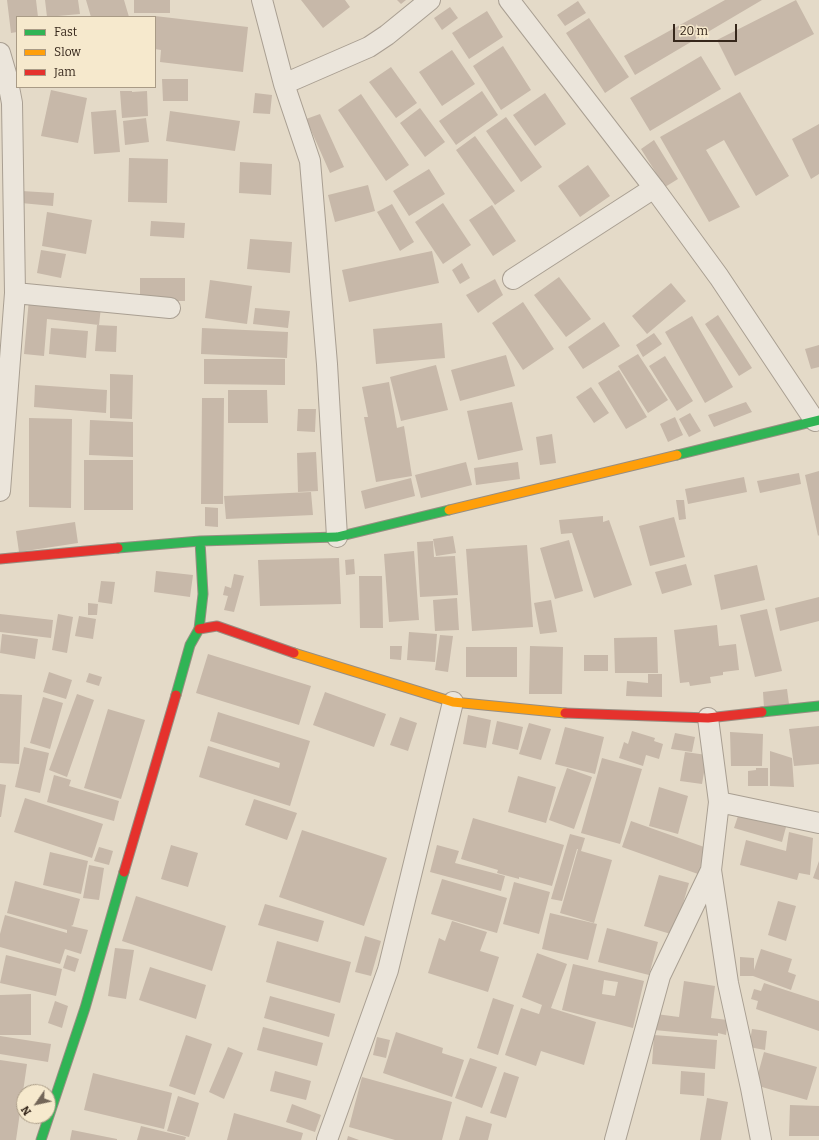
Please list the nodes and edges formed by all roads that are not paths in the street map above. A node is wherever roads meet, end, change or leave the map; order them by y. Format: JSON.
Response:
{"nodes":[{"id":1,"x":262,"y":0,"type":"edge"},
{"id":2,"x":430,"y":0,"type":"edge"},
{"id":3,"x":509,"y":0,"type":"edge"},
{"id":4,"x":0,"y":53,"type":"edge"},
{"id":5,"x":284,"y":84,"type":"junction"},
{"id":6,"x":654,"y":188,"type":"junction"},
{"id":7,"x":513,"y":279,"type":"dead end"},
{"id":8,"x":15,"y":293,"type":"junction"},
{"id":9,"x":170,"y":308,"type":"dead end"},
{"id":10,"x":817,"y":421,"type":"edge"},
{"id":11,"x":0,"y":491,"type":"edge"},
{"id":12,"x":337,"y":537,"type":"junction"},
{"id":13,"x":200,"y":541,"type":"junction"},
{"id":14,"x":0,"y":559,"type":"edge"},
{"id":15,"x":200,"y":629,"type":"junction"},
{"id":16,"x":453,"y":702,"type":"junction"},
{"id":17,"x":819,"y":706,"type":"edge"},
{"id":18,"x":708,"y":718,"type":"junction"},
{"id":19,"x":718,"y":802,"type":"junction"},
{"id":20,"x":819,"y":823,"type":"edge"},
{"id":21,"x":711,"y":870,"type":"junction"},
{"id":22,"x":41,"y":1140,"type":"edge"},
{"id":23,"x":327,"y":1140,"type":"edge"},
{"id":24,"x":615,"y":1140,"type":"edge"},
{"id":25,"x":761,"y":1140,"type":"edge"}],
"edges":[{"from":1,"to":5,"type":"street"},
{"from":2,"to":5,"type":"street"},
{"from":3,"to":6,"type":"street"},
{"from":4,"to":8,"type":"street"},
{"from":5,"to":12,"type":"street"},
{"from":6,"to":7,"type":"street"},
{"from":6,"to":10,"type":"street"},
{"from":8,"to":9,"type":"street"},
{"from":8,"to":11,"type":"street"},
{"from":10,"to":12,"type":"street"},
{"from":12,"to":13,"type":"street"},
{"from":13,"to":14,"type":"street"},
{"from":13,"to":15,"type":"street"},
{"from":15,"to":16,"type":"street"},
{"from":15,"to":22,"type":"street"},
{"from":16,"to":18,"type":"street"},
{"from":16,"to":23,"type":"street"},
{"from":17,"to":18,"type":"street"},
{"from":18,"to":19,"type":"street"},
{"from":19,"to":20,"type":"street"},
{"from":19,"to":21,"type":"street"},
{"from":21,"to":24,"type":"street"},
{"from":21,"to":25,"type":"street"}]}
